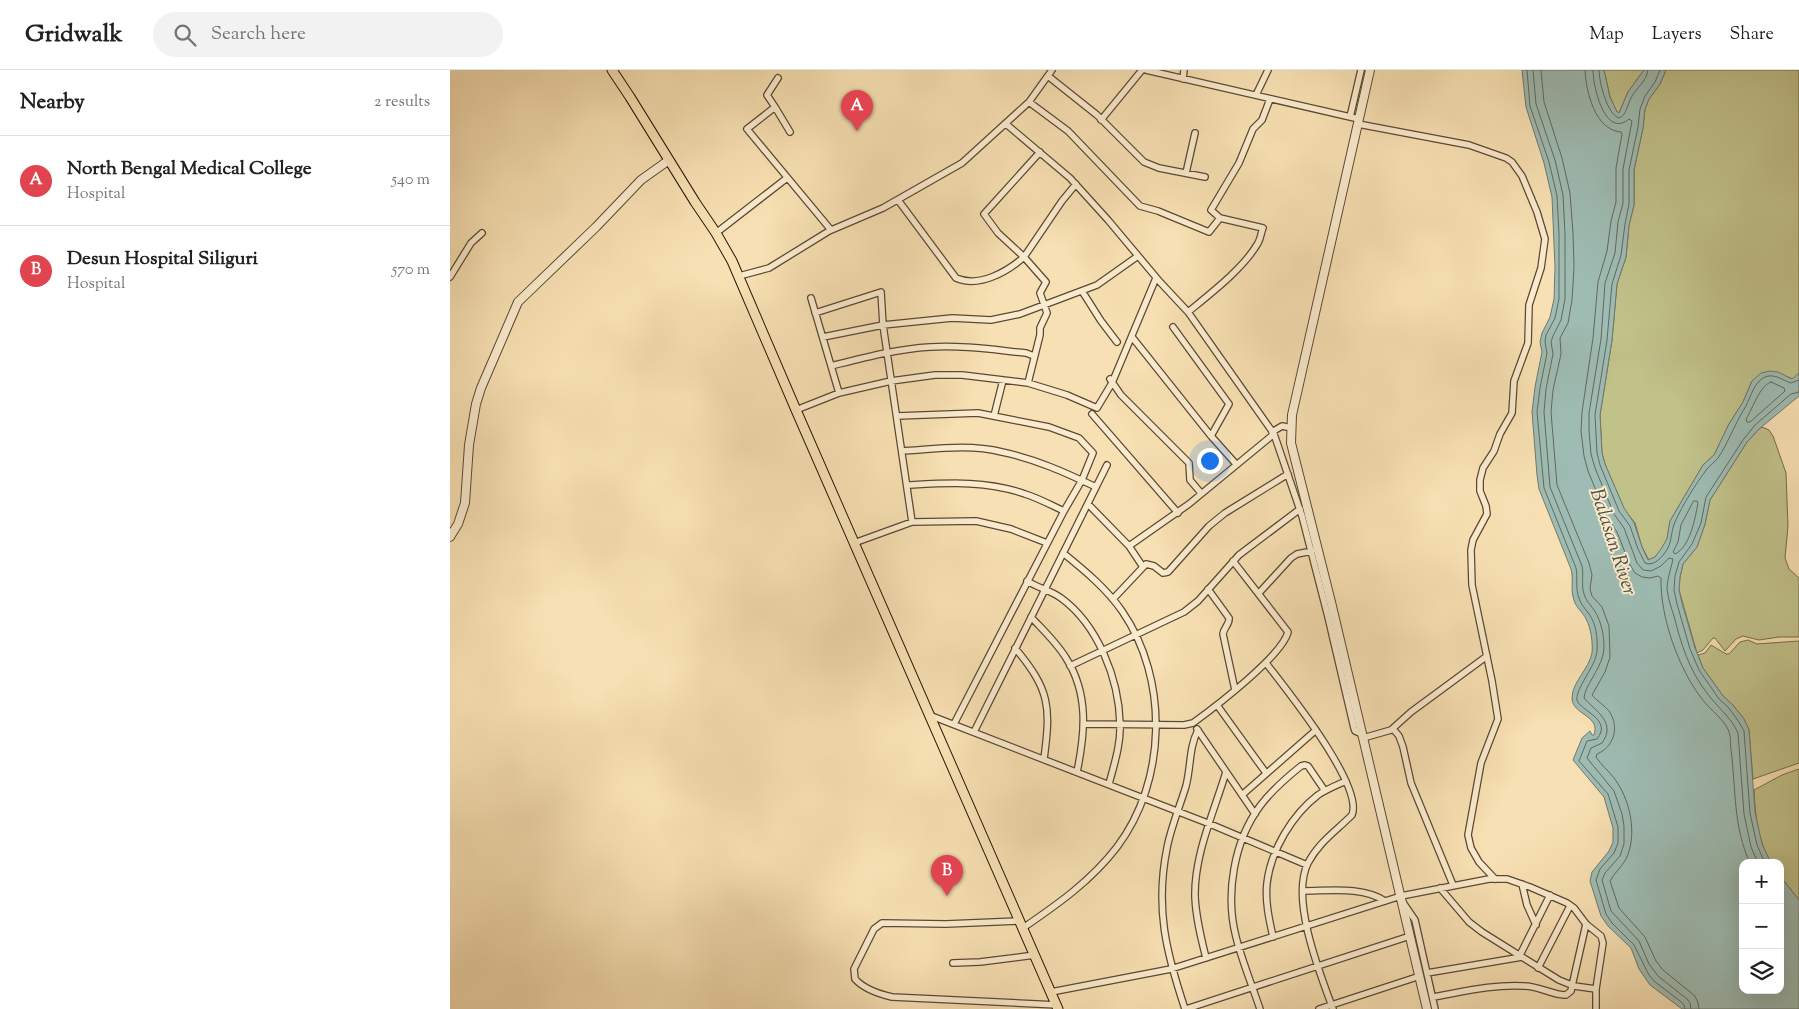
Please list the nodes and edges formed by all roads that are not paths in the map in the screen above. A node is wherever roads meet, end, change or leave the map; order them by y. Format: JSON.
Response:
{"nodes":[{"id":1,"x":612,"y":70,"type":"edge"},
{"id":2,"x":1052,"y":70,"type":"edge"},
{"id":3,"x":1144,"y":70,"type":"edge"},
{"id":4,"x":1184,"y":70,"type":"edge"},
{"id":5,"x":1268,"y":70,"type":"edge"},
{"id":6,"x":1361,"y":70,"type":"edge"},
{"id":7,"x":1370,"y":70,"type":"edge"},
{"id":8,"x":1048,"y":76,"type":"junction"},
{"id":9,"x":778,"y":78,"type":"dead end"},
{"id":10,"x":1183,"y":79,"type":"junction"},
{"id":11,"x":1256,"y":95,"type":"junction"},
{"id":12,"x":1270,"y":99,"type":"junction"},
{"id":13,"x":1029,"y":102,"type":"junction"},
{"id":14,"x":775,"y":107,"type":"junction"},
{"id":15,"x":1350,"y":117,"type":"junction"},
{"id":16,"x":1102,"y":120,"type":"junction"},
{"id":17,"x":1358,"y":121,"type":"junction"},
{"id":18,"x":1006,"y":124,"type":"junction"},
{"id":19,"x":790,"y":132,"type":"dead end"},
{"id":20,"x":1195,"y":133,"type":"dead end"},
{"id":21,"x":1040,"y":152,"type":"junction"},
{"id":22,"x":669,"y":160,"type":"junction"},
{"id":23,"x":1186,"y":173,"type":"junction"},
{"id":24,"x":1205,"y":177,"type":"dead end"},
{"id":25,"x":787,"y":178,"type":"junction"},
{"id":26,"x":1076,"y":184,"type":"junction"},
{"id":27,"x":898,"y":200,"type":"junction"},
{"id":28,"x":1220,"y":218,"type":"junction"},
{"id":29,"x":831,"y":230,"type":"junction"},
{"id":30,"x":716,"y":233,"type":"junction"},
{"id":31,"x":482,"y":234,"type":"dead end"},
{"id":32,"x":1138,"y":256,"type":"junction"},
{"id":33,"x":1024,"y":257,"type":"junction"},
{"id":34,"x":739,"y":276,"type":"junction"},
{"id":35,"x":450,"y":277,"type":"edge"},
{"id":36,"x":1156,"y":278,"type":"junction"},
{"id":37,"x":1082,"y":290,"type":"junction"},
{"id":38,"x":811,"y":298,"type":"dead end"},
{"id":39,"x":1044,"y":305,"type":"junction"},
{"id":40,"x":1188,"y":312,"type":"junction"},
{"id":41,"x":815,"y":314,"type":"junction"},
{"id":42,"x":883,"y":325,"type":"junction"},
{"id":43,"x":1173,"y":327,"type":"dead end"},
{"id":44,"x":823,"y":337,"type":"junction"},
{"id":45,"x":1132,"y":337,"type":"junction"},
{"id":46,"x":1116,"y":342,"type":"dead end"},
{"id":47,"x":886,"y":353,"type":"junction"},
{"id":48,"x":1034,"y":356,"type":"junction"},
{"id":49,"x":831,"y":366,"type":"junction"},
{"id":50,"x":1003,"y":380,"type":"junction"},
{"id":51,"x":891,"y":381,"type":"junction"},
{"id":52,"x":1111,"y":381,"type":"junction"},
{"id":53,"x":1028,"y":383,"type":"junction"},
{"id":54,"x":839,"y":393,"type":"junction"},
{"id":55,"x":796,"y":410,"type":"junction"},
{"id":56,"x":1092,"y":414,"type":"dead end"},
{"id":57,"x":897,"y":416,"type":"junction"},
{"id":58,"x":994,"y":416,"type":"junction"},
{"id":59,"x":1292,"y":428,"type":"junction"},
{"id":60,"x":1273,"y":433,"type":"junction"},
{"id":61,"x":1211,"y":436,"type":"junction"},
{"id":62,"x":902,"y":451,"type":"junction"},
{"id":63,"x":1236,"y":464,"type":"junction"},
{"id":64,"x":1107,"y":465,"type":"dead end"},
{"id":65,"x":1288,"y":474,"type":"junction"},
{"id":66,"x":1082,"y":480,"type":"junction"},
{"id":67,"x":907,"y":485,"type":"junction"},
{"id":68,"x":1096,"y":487,"type":"junction"},
{"id":69,"x":1201,"y":493,"type":"junction"},
{"id":70,"x":1088,"y":504,"type":"junction"},
{"id":71,"x":1300,"y":509,"type":"junction"},
{"id":72,"x":1064,"y":511,"type":"junction"},
{"id":73,"x":1178,"y":513,"type":"junction"},
{"id":74,"x":912,"y":522,"type":"junction"},
{"id":75,"x":450,"y":538,"type":"edge"},
{"id":76,"x":854,"y":543,"type":"junction"},
{"id":77,"x":1047,"y":543,"type":"junction"},
{"id":78,"x":1129,"y":546,"type":"junction"},
{"id":79,"x":1312,"y":551,"type":"junction"},
{"id":80,"x":1063,"y":553,"type":"junction"},
{"id":81,"x":1233,"y":561,"type":"junction"},
{"id":82,"x":1143,"y":567,"type":"junction"},
{"id":83,"x":1027,"y":581,"type":"junction"},
{"id":84,"x":1045,"y":588,"type":"junction"},
{"id":85,"x":1208,"y":589,"type":"junction"},
{"id":86,"x":1259,"y":593,"type":"junction"},
{"id":87,"x":1113,"y":599,"type":"junction"},
{"id":88,"x":1031,"y":617,"type":"junction"},
{"id":89,"x":1136,"y":636,"type":"junction"},
{"id":90,"x":1015,"y":648,"type":"junction"},
{"id":91,"x":1102,"y":651,"type":"junction"},
{"id":92,"x":1487,"y":656,"type":"junction"},
{"id":93,"x":1266,"y":663,"type":"junction"},
{"id":94,"x":1070,"y":666,"type":"junction"},
{"id":95,"x":1235,"y":690,"type":"junction"},
{"id":96,"x":1217,"y":705,"type":"junction"},
{"id":97,"x":929,"y":714,"type":"junction"},
{"id":98,"x":1193,"y":723,"type":"junction"},
{"id":99,"x":954,"y":724,"type":"junction"},
{"id":100,"x":1084,"y":724,"type":"junction"},
{"id":101,"x":1120,"y":725,"type":"junction"},
{"id":102,"x":1155,"y":725,"type":"junction"},
{"id":103,"x":1198,"y":730,"type":"junction"},
{"id":104,"x":1316,"y":730,"type":"junction"},
{"id":105,"x":1391,"y":730,"type":"junction"},
{"id":106,"x":974,"y":732,"type":"junction"},
{"id":107,"x":1363,"y":736,"type":"junction"},
{"id":108,"x":1044,"y":759,"type":"junction"},
{"id":109,"x":1077,"y":772,"type":"junction"},
{"id":110,"x":1226,"y":772,"type":"junction"},
{"id":111,"x":1266,"y":773,"type":"junction"},
{"id":112,"x":1346,"y":781,"type":"junction"},
{"id":113,"x":1109,"y":784,"type":"junction"},
{"id":114,"x":1325,"y":791,"type":"junction"},
{"id":115,"x":1242,"y":795,"type":"junction"},
{"id":116,"x":1145,"y":798,"type":"junction"},
{"id":117,"x":1178,"y":811,"type":"junction"},
{"id":118,"x":1255,"y":814,"type":"junction"},
{"id":119,"x":1210,"y":824,"type":"junction"},
{"id":120,"x":1242,"y":837,"type":"junction"},
{"id":121,"x":1276,"y":851,"type":"junction"},
{"id":122,"x":1308,"y":865,"type":"junction"},
{"id":123,"x":1495,"y":878,"type":"junction"},
{"id":124,"x":1522,"y":884,"type":"junction"},
{"id":125,"x":1453,"y":885,"type":"junction"},
{"id":126,"x":1440,"y":888,"type":"junction"},
{"id":127,"x":1303,"y":891,"type":"junction"},
{"id":128,"x":1550,"y":895,"type":"junction"},
{"id":129,"x":1402,"y":898,"type":"junction"},
{"id":130,"x":1385,"y":901,"type":"junction"},
{"id":131,"x":1570,"y":906,"type":"junction"},
{"id":132,"x":1021,"y":924,"type":"junction"},
{"id":133,"x":1586,"y":924,"type":"junction"},
{"id":134,"x":1536,"y":925,"type":"junction"},
{"id":135,"x":1306,"y":927,"type":"junction"},
{"id":136,"x":1410,"y":936,"type":"junction"},
{"id":137,"x":1273,"y":937,"type":"junction"},
{"id":138,"x":1240,"y":948,"type":"junction"},
{"id":139,"x":1034,"y":954,"type":"junction"},
{"id":140,"x":1521,"y":956,"type":"junction"},
{"id":141,"x":1206,"y":958,"type":"junction"},
{"id":142,"x":953,"y":963,"type":"dead end"},
{"id":143,"x":1318,"y":965,"type":"junction"},
{"id":144,"x":1538,"y":968,"type":"junction"},
{"id":145,"x":1171,"y":969,"type":"junction"},
{"id":146,"x":1424,"y":975,"type":"junction"},
{"id":147,"x":1253,"y":986,"type":"junction"},
{"id":148,"x":1572,"y":986,"type":"junction"},
{"id":149,"x":1596,"y":989,"type":"junction"},
{"id":150,"x":1051,"y":992,"type":"junction"},
{"id":151,"x":1432,"y":997,"type":"junction"},
{"id":152,"x":1058,"y":1007,"type":"edge"},
{"id":153,"x":1332,"y":1007,"type":"edge"},
{"id":154,"x":1185,"y":1009,"type":"edge"},
{"id":155,"x":1260,"y":1009,"type":"edge"},
{"id":156,"x":1319,"y":1009,"type":"edge"},
{"id":157,"x":1427,"y":1009,"type":"edge"},
{"id":158,"x":1435,"y":1009,"type":"edge"},
{"id":159,"x":1596,"y":1009,"type":"edge"}],
"edges":[{"from":1,"to":22,"type":"main road"},
{"from":2,"to":8,"type":"street"},
{"from":3,"to":10,"type":"street"},
{"from":3,"to":16,"type":"street"},
{"from":4,"to":10,"type":"street"},
{"from":5,"to":11,"type":"street"},
{"from":6,"to":15,"type":"street"},
{"from":7,"to":17,"type":"street"},
{"from":8,"to":13,"type":"street"},
{"from":8,"to":16,"type":"street"},
{"from":9,"to":14,"type":"street"},
{"from":10,"to":11,"type":"street"},
{"from":11,"to":12,"type":"street"},
{"from":12,"to":15,"type":"street"},
{"from":12,"to":28,"type":"street"},
{"from":13,"to":18,"type":"street"},
{"from":13,"to":28,"type":"street"},
{"from":14,"to":19,"type":"street"},
{"from":14,"to":25,"type":"street"},
{"from":15,"to":17,"type":"street"},
{"from":16,"to":23,"type":"street"},
{"from":17,"to":59,"type":"street"},
{"from":17,"to":92,"type":"street"},
{"from":18,"to":21,"type":"street"},
{"from":18,"to":27,"type":"street"},
{"from":20,"to":23,"type":"street"},
{"from":21,"to":26,"type":"street"},
{"from":21,"to":33,"type":"street"},
{"from":22,"to":30,"type":"main road"},
{"from":22,"to":75,"type":"street"},
{"from":23,"to":24,"type":"street"},
{"from":25,"to":29,"type":"street"},
{"from":25,"to":30,"type":"street"},
{"from":26,"to":32,"type":"street"},
{"from":26,"to":33,"type":"street"},
{"from":27,"to":29,"type":"street"},
{"from":27,"to":33,"type":"street"},
{"from":28,"to":40,"type":"street"},
{"from":29,"to":34,"type":"street"},
{"from":30,"to":34,"type":"main road"},
{"from":31,"to":35,"type":"street"},
{"from":32,"to":36,"type":"street"},
{"from":32,"to":37,"type":"street"},
{"from":33,"to":39,"type":"street"},
{"from":34,"to":55,"type":"main road"},
{"from":36,"to":40,"type":"street"},
{"from":36,"to":45,"type":"street"},
{"from":37,"to":39,"type":"street"},
{"from":37,"to":46,"type":"street"},
{"from":38,"to":41,"type":"street"},
{"from":39,"to":42,"type":"street"},
{"from":39,"to":48,"type":"street"},
{"from":40,"to":60,"type":"street"},
{"from":41,"to":42,"type":"street"},
{"from":41,"to":44,"type":"street"},
{"from":42,"to":44,"type":"street"},
{"from":42,"to":47,"type":"street"},
{"from":43,"to":61,"type":"street"},
{"from":44,"to":49,"type":"street"},
{"from":45,"to":52,"type":"street"},
{"from":45,"to":61,"type":"street"},
{"from":47,"to":48,"type":"street"},
{"from":47,"to":49,"type":"street"},
{"from":47,"to":51,"type":"street"},
{"from":48,"to":53,"type":"street"},
{"from":49,"to":54,"type":"street"},
{"from":50,"to":51,"type":"street"},
{"from":50,"to":53,"type":"street"},
{"from":50,"to":58,"type":"street"},
{"from":51,"to":54,"type":"street"},
{"from":51,"to":57,"type":"street"},
{"from":52,"to":53,"type":"street"},
{"from":52,"to":69,"type":"street"},
{"from":54,"to":55,"type":"street"},
{"from":55,"to":76,"type":"main road"},
{"from":56,"to":73,"type":"street"},
{"from":57,"to":58,"type":"street"},
{"from":57,"to":62,"type":"street"},
{"from":58,"to":66,"type":"street"},
{"from":59,"to":60,"type":"street"},
{"from":59,"to":107,"type":"street"},
{"from":60,"to":63,"type":"street"},
{"from":60,"to":65,"type":"street"},
{"from":61,"to":63,"type":"street"},
{"from":62,"to":66,"type":"street"},
{"from":62,"to":67,"type":"street"},
{"from":63,"to":69,"type":"street"},
{"from":64,"to":68,"type":"street"},
{"from":65,"to":71,"type":"street"},
{"from":65,"to":82,"type":"street"},
{"from":66,"to":68,"type":"street"},
{"from":66,"to":72,"type":"street"},
{"from":67,"to":72,"type":"street"},
{"from":67,"to":74,"type":"street"},
{"from":68,"to":70,"type":"street"},
{"from":69,"to":73,"type":"street"},
{"from":70,"to":78,"type":"street"},
{"from":70,"to":80,"type":"street"},
{"from":71,"to":79,"type":"street"},
{"from":71,"to":81,"type":"street"},
{"from":72,"to":77,"type":"street"},
{"from":73,"to":78,"type":"street"},
{"from":74,"to":76,"type":"street"},
{"from":74,"to":77,"type":"street"},
{"from":76,"to":97,"type":"main road"},
{"from":77,"to":83,"type":"street"},
{"from":78,"to":82,"type":"street"},
{"from":79,"to":86,"type":"street"},
{"from":79,"to":107,"type":"street"},
{"from":80,"to":84,"type":"street"},
{"from":80,"to":87,"type":"street"},
{"from":81,"to":85,"type":"street"},
{"from":81,"to":86,"type":"street"},
{"from":82,"to":87,"type":"street"},
{"from":83,"to":84,"type":"street"},
{"from":83,"to":99,"type":"street"},
{"from":84,"to":88,"type":"street"},
{"from":84,"to":91,"type":"street"},
{"from":85,"to":89,"type":"street"},
{"from":85,"to":95,"type":"street"},
{"from":86,"to":93,"type":"street"},
{"from":87,"to":89,"type":"street"},
{"from":88,"to":90,"type":"street"},
{"from":88,"to":94,"type":"street"},
{"from":89,"to":91,"type":"street"},
{"from":89,"to":102,"type":"street"},
{"from":90,"to":106,"type":"street"},
{"from":90,"to":108,"type":"street"},
{"from":91,"to":94,"type":"street"},
{"from":91,"to":101,"type":"street"},
{"from":92,"to":105,"type":"street"},
{"from":92,"to":123,"type":"street"},
{"from":93,"to":95,"type":"street"},
{"from":93,"to":104,"type":"street"},
{"from":94,"to":100,"type":"street"},
{"from":95,"to":96,"type":"street"},
{"from":96,"to":98,"type":"street"},
{"from":96,"to":111,"type":"street"},
{"from":97,"to":99,"type":"street"},
{"from":97,"to":132,"type":"main road"},
{"from":98,"to":102,"type":"street"},
{"from":98,"to":103,"type":"street"},
{"from":99,"to":106,"type":"street"},
{"from":100,"to":101,"type":"street"},
{"from":100,"to":109,"type":"street"},
{"from":101,"to":102,"type":"street"},
{"from":101,"to":113,"type":"street"},
{"from":102,"to":116,"type":"street"},
{"from":103,"to":110,"type":"street"},
{"from":103,"to":117,"type":"street"},
{"from":104,"to":111,"type":"street"},
{"from":104,"to":112,"type":"street"},
{"from":105,"to":107,"type":"street"},
{"from":105,"to":125,"type":"street"},
{"from":106,"to":108,"type":"street"},
{"from":107,"to":129,"type":"street"},
{"from":108,"to":109,"type":"street"},
{"from":109,"to":113,"type":"street"},
{"from":110,"to":115,"type":"street"},
{"from":110,"to":119,"type":"street"},
{"from":111,"to":115,"type":"street"},
{"from":112,"to":114,"type":"street"},
{"from":112,"to":122,"type":"street"},
{"from":113,"to":116,"type":"street"},
{"from":114,"to":118,"type":"street"},
{"from":114,"to":121,"type":"street"},
{"from":115,"to":118,"type":"street"},
{"from":116,"to":117,"type":"street"},
{"from":116,"to":132,"type":"street"},
{"from":117,"to":119,"type":"street"},
{"from":117,"to":145,"type":"street"},
{"from":118,"to":120,"type":"street"},
{"from":119,"to":120,"type":"street"},
{"from":119,"to":141,"type":"street"},
{"from":120,"to":121,"type":"street"},
{"from":120,"to":138,"type":"street"},
{"from":121,"to":122,"type":"street"},
{"from":121,"to":137,"type":"street"},
{"from":122,"to":127,"type":"street"},
{"from":123,"to":124,"type":"street"},
{"from":123,"to":125,"type":"street"},
{"from":124,"to":128,"type":"street"},
{"from":124,"to":134,"type":"street"},
{"from":125,"to":126,"type":"street"},
{"from":126,"to":129,"type":"street"},
{"from":126,"to":140,"type":"street"},
{"from":127,"to":130,"type":"street"},
{"from":127,"to":135,"type":"street"},
{"from":128,"to":131,"type":"street"},
{"from":128,"to":134,"type":"street"},
{"from":129,"to":130,"type":"street"},
{"from":129,"to":136,"type":"street"},
{"from":129,"to":146,"type":"street"},
{"from":130,"to":135,"type":"street"},
{"from":131,"to":133,"type":"street"},
{"from":131,"to":144,"type":"street"},
{"from":132,"to":139,"type":"main road"},
{"from":132,"to":152,"type":"street"},
{"from":133,"to":148,"type":"street"},
{"from":133,"to":149,"type":"street"},
{"from":134,"to":140,"type":"street"},
{"from":135,"to":137,"type":"street"},
{"from":135,"to":143,"type":"street"},
{"from":136,"to":143,"type":"street"},
{"from":136,"to":146,"type":"street"},
{"from":137,"to":138,"type":"street"},
{"from":138,"to":141,"type":"street"},
{"from":138,"to":147,"type":"street"},
{"from":139,"to":142,"type":"street"},
{"from":139,"to":150,"type":"main road"},
{"from":140,"to":144,"type":"street"},
{"from":140,"to":146,"type":"street"},
{"from":141,"to":145,"type":"street"},
{"from":143,"to":147,"type":"street"},
{"from":143,"to":153,"type":"street"},
{"from":144,"to":148,"type":"street"},
{"from":145,"to":150,"type":"street"},
{"from":145,"to":154,"type":"street"},
{"from":146,"to":151,"type":"street"},
{"from":146,"to":153,"type":"street"},
{"from":146,"to":157,"type":"street"},
{"from":147,"to":154,"type":"street"},
{"from":147,"to":155,"type":"street"},
{"from":148,"to":149,"type":"street"},
{"from":148,"to":151,"type":"street"},
{"from":149,"to":159,"type":"street"},
{"from":150,"to":152,"type":"main road"},
{"from":151,"to":158,"type":"street"},
{"from":153,"to":156,"type":"street"}]}
